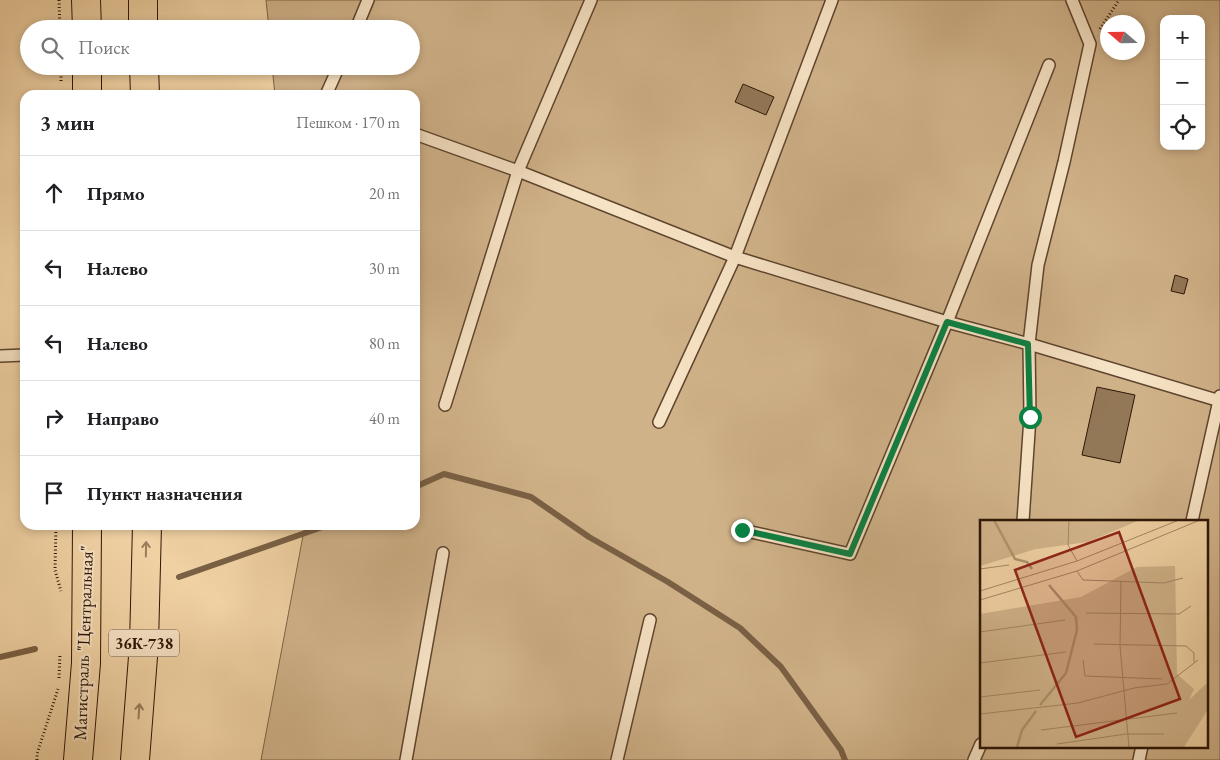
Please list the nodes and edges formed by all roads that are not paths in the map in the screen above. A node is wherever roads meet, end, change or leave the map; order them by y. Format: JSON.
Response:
{"nodes":[{"id":1,"x":86,"y":0,"type":"edge"},
{"id":2,"x":143,"y":0,"type":"edge"},
{"id":3,"x":368,"y":0,"type":"edge"},
{"id":4,"x":590,"y":0,"type":"edge"},
{"id":5,"x":832,"y":0,"type":"edge"},
{"id":6,"x":1072,"y":0,"type":"edge"},
{"id":7,"x":87,"y":20,"type":"edge"},
{"id":8,"x":143,"y":20,"type":"edge"},
{"id":9,"x":360,"y":20,"type":"edge"},
{"id":10,"x":1049,"y":64,"type":"dead end"},
{"id":11,"x":87,"y":75,"type":"edge"},
{"id":12,"x":144,"y":75,"type":"edge"},
{"id":13,"x":335,"y":75,"type":"edge"},
{"id":14,"x":87,"y":90,"type":"edge"},
{"id":15,"x":145,"y":90,"type":"edge"},
{"id":16,"x":328,"y":90,"type":"edge"},
{"id":17,"x":420,"y":136,"type":"edge"},
{"id":18,"x":518,"y":171,"type":"junction"},
{"id":19,"x":735,"y":257,"type":"junction"},
{"id":20,"x":947,"y":322,"type":"junction"},
{"id":21,"x":1028,"y":344,"type":"junction"},
{"id":22,"x":20,"y":355,"type":"edge"},
{"id":23,"x":0,"y":356,"type":"edge"},
{"id":24,"x":1220,"y":399,"type":"edge"},
{"id":25,"x":444,"y":405,"type":"dead end"},
{"id":26,"x":659,"y":422,"type":"dead end"},
{"id":27,"x":1023,"y":520,"type":"edge"},
{"id":28,"x":1192,"y":520,"type":"edge"},
{"id":29,"x":87,"y":530,"type":"edge"},
{"id":30,"x":146,"y":530,"type":"edge"},
{"id":31,"x":742,"y":530,"type":"dead end"},
{"id":32,"x":443,"y":554,"type":"dead end"},
{"id":33,"x":650,"y":620,"type":"dead end"},
{"id":34,"x":980,"y":746,"type":"edge"},
{"id":35,"x":78,"y":760,"type":"edge"},
{"id":36,"x":135,"y":760,"type":"edge"},
{"id":37,"x":406,"y":760,"type":"edge"},
{"id":38,"x":617,"y":760,"type":"edge"},
{"id":39,"x":974,"y":760,"type":"edge"}],
"edges":[{"from":1,"to":7,"type":"main road"},
{"from":2,"to":8,"type":"main road"},
{"from":3,"to":9,"type":"lane"},
{"from":4,"to":18,"type":"lane"},
{"from":5,"to":19,"type":"lane"},
{"from":6,"to":21,"type":"lane"},
{"from":10,"to":20,"type":"lane"},
{"from":11,"to":14,"type":"main road"},
{"from":12,"to":15,"type":"main road"},
{"from":13,"to":16,"type":"lane"},
{"from":17,"to":18,"type":"lane"},
{"from":18,"to":19,"type":"lane"},
{"from":18,"to":25,"type":"lane"},
{"from":19,"to":20,"type":"lane"},
{"from":19,"to":26,"type":"lane"},
{"from":20,"to":21,"type":"lane"},
{"from":20,"to":31,"type":"lane"},
{"from":21,"to":24,"type":"lane"},
{"from":21,"to":27,"type":"lane"},
{"from":22,"to":23,"type":"lane"},
{"from":24,"to":28,"type":"lane"},
{"from":29,"to":35,"type":"main road","name":"Магистраль \"Центральная\"","number":"36К-738"},
{"from":36,"to":30,"type":"main road","number":"36К-738","one_way":true},
{"from":32,"to":37,"type":"lane"},
{"from":33,"to":38,"type":"lane"},
{"from":34,"to":39,"type":"lane"}]}
